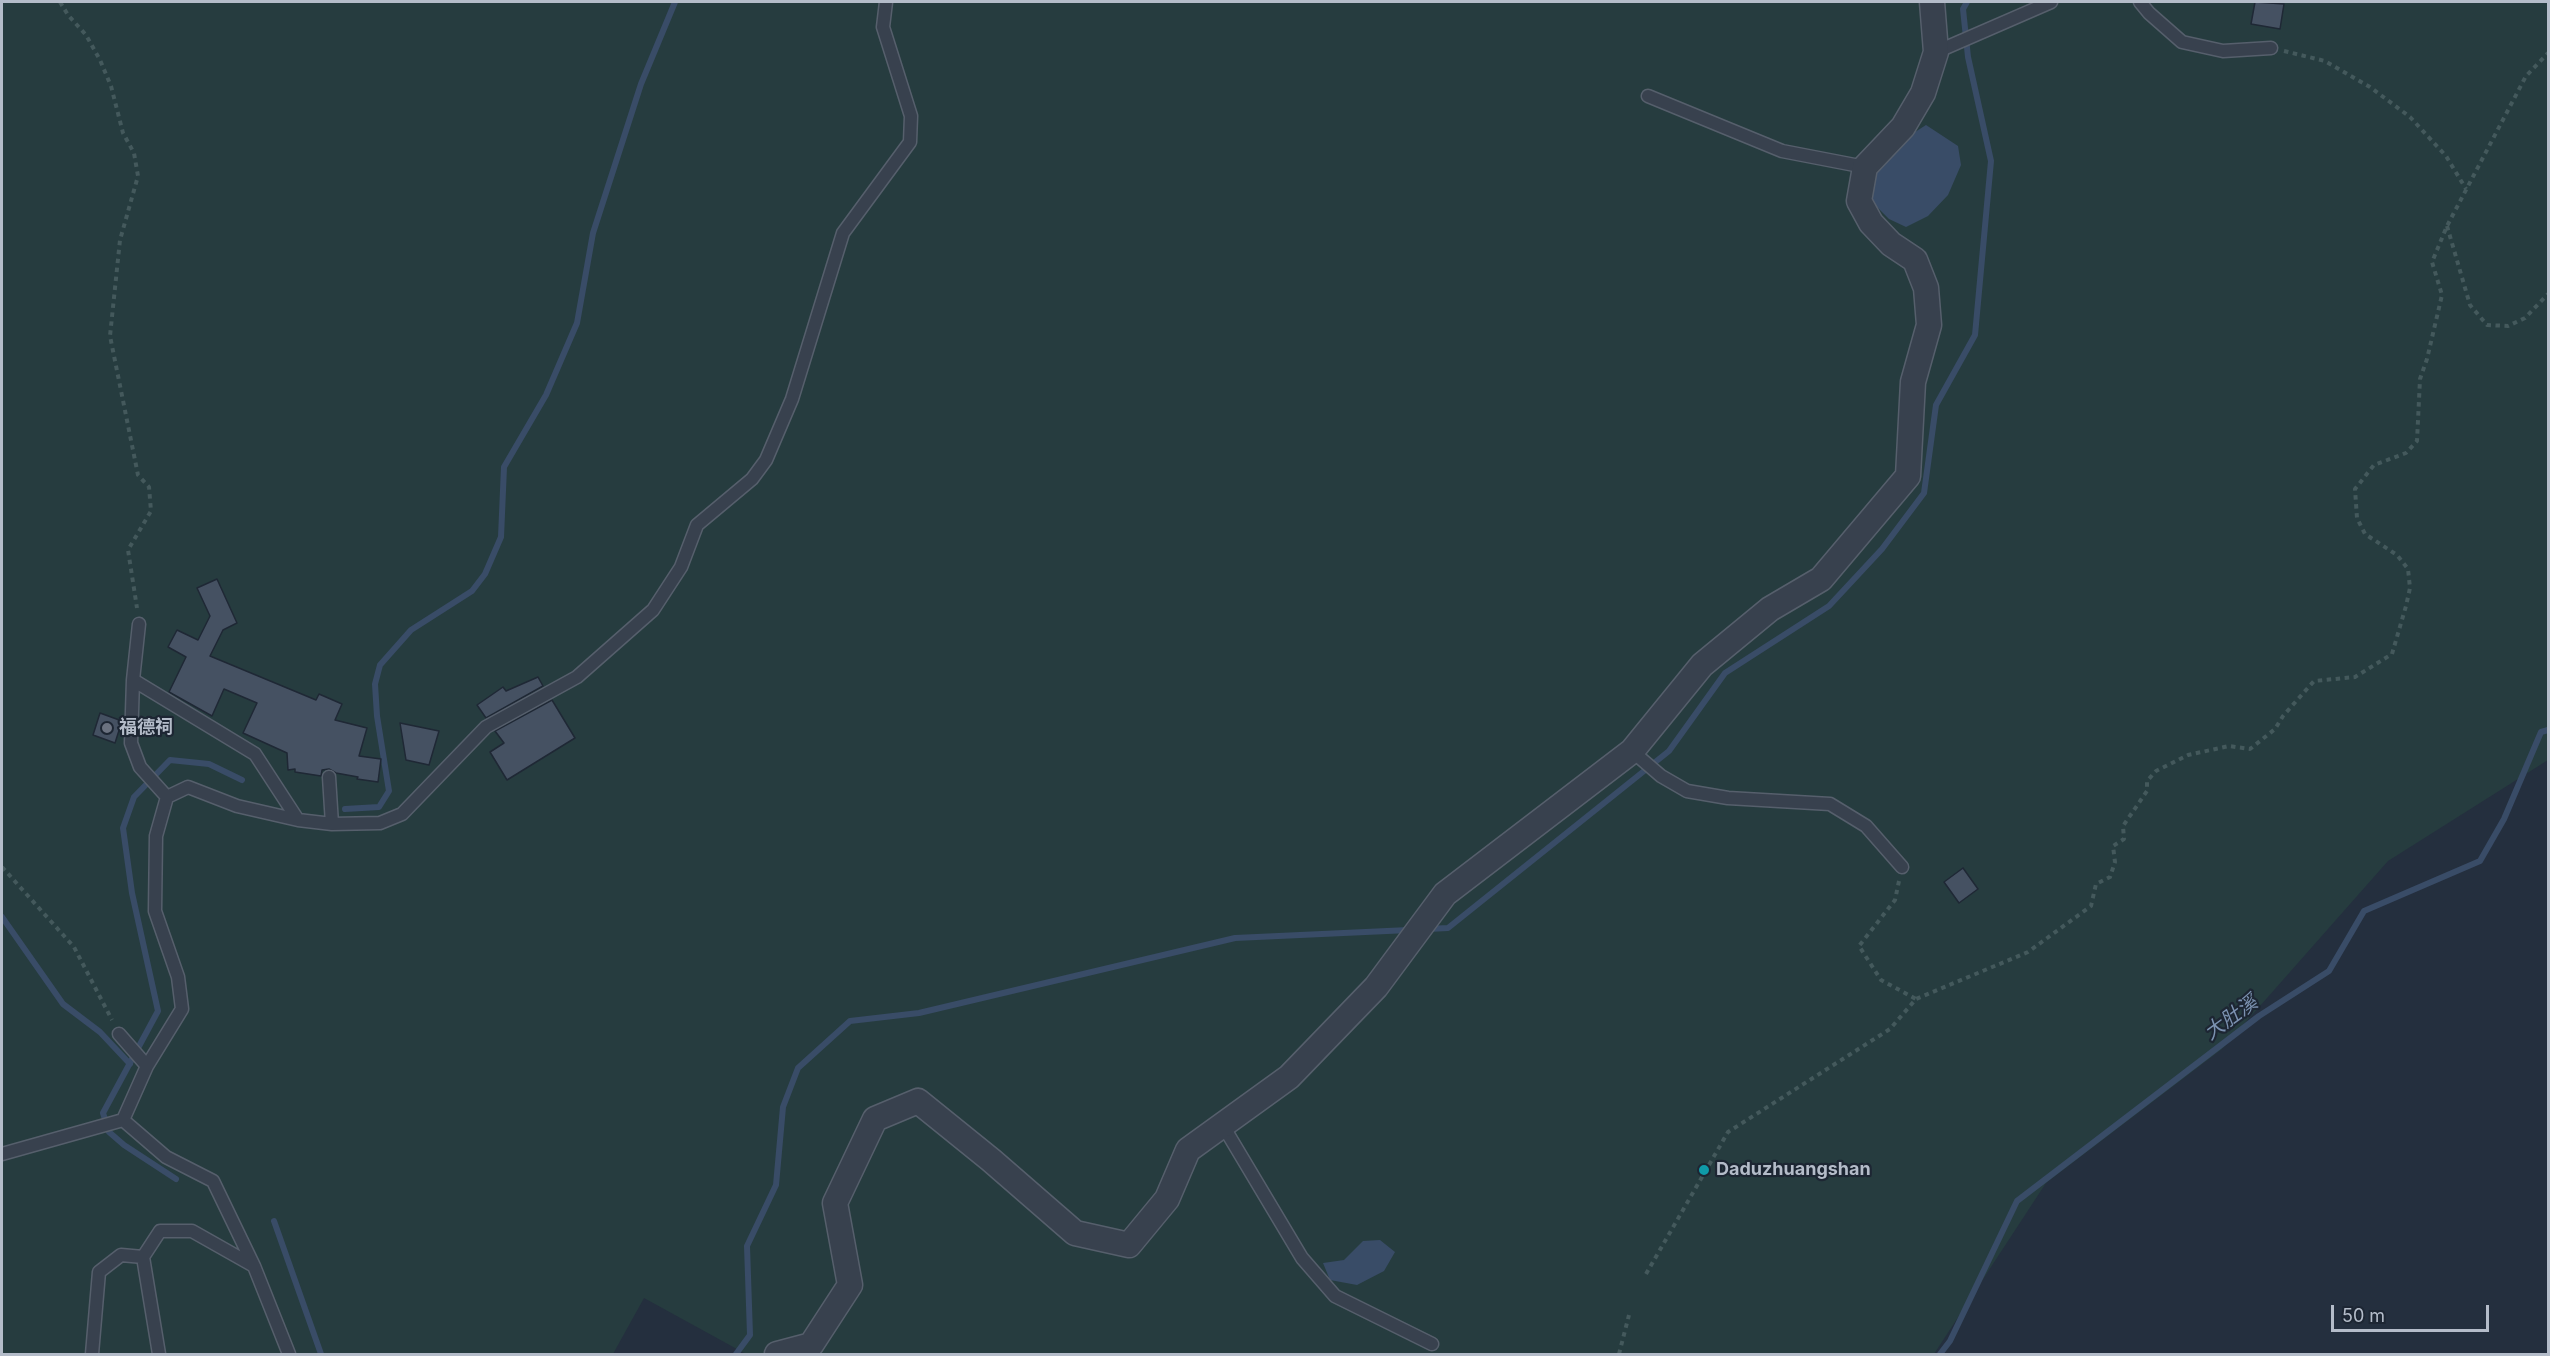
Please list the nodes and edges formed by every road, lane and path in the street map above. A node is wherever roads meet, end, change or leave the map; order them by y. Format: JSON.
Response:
{"nodes":[{"id":1,"x":60,"y":2,"type":"edge"},
{"id":2,"x":886,"y":2,"type":"edge"},
{"id":3,"x":1932,"y":2,"type":"edge"},
{"id":4,"x":2050,"y":2,"type":"edge"},
{"id":5,"x":2140,"y":2,"type":"edge"},
{"id":6,"x":1944,"y":48,"type":"junction"},
{"id":7,"x":2271,"y":48,"type":"joint"},
{"id":8,"x":2548,"y":52,"type":"edge"},
{"id":9,"x":1648,"y":96,"type":"dead end"},
{"id":10,"x":1865,"y":167,"type":"junction"},
{"id":11,"x":2466,"y":190,"type":"junction"},
{"id":12,"x":2447,"y":226,"type":"junction"},
{"id":13,"x":2548,"y":294,"type":"edge"},
{"id":14,"x":139,"y":624,"type":"joint"},
{"id":15,"x":133,"y":680,"type":"junction"},
{"id":16,"x":1632,"y":751,"type":"junction"},
{"id":17,"x":329,"y":777,"type":"dead end"},
{"id":18,"x":167,"y":797,"type":"junction"},
{"id":19,"x":298,"y":820,"type":"junction"},
{"id":20,"x":333,"y":824,"type":"junction"},
{"id":21,"x":2,"y":867,"type":"edge"},
{"id":22,"x":1902,"y":867,"type":"joint"},
{"id":23,"x":1916,"y":999,"type":"junction"},
{"id":24,"x":119,"y":1034,"type":"joint"},
{"id":25,"x":147,"y":1066,"type":"junction"},
{"id":26,"x":123,"y":1120,"type":"junction"},
{"id":27,"x":1222,"y":1124,"type":"junction"},
{"id":28,"x":2,"y":1154,"type":"edge"},
{"id":29,"x":143,"y":1257,"type":"junction"},
{"id":30,"x":254,"y":1266,"type":"junction"},
{"id":31,"x":1646,"y":1274,"type":"dead end"},
{"id":32,"x":1629,"y":1315,"type":"dead end"},
{"id":33,"x":1432,"y":1344,"type":"dead end"},
{"id":34,"x":92,"y":1354,"type":"edge"},
{"id":35,"x":159,"y":1354,"type":"edge"},
{"id":36,"x":289,"y":1354,"type":"edge"},
{"id":37,"x":777,"y":1354,"type":"edge"},
{"id":38,"x":1619,"y":1354,"type":"edge"}],
"edges":[{"from":1,"to":14,"type":"path"},
{"from":2,"to":20,"type":"lane"},
{"from":3,"to":6,"type":"street"},
{"from":4,"to":6,"type":"lane"},
{"from":5,"to":7,"type":"lane"},
{"from":6,"to":10,"type":"street"},
{"from":7,"to":11,"type":"path"},
{"from":8,"to":11,"type":"path"},
{"from":9,"to":10,"type":"lane"},
{"from":10,"to":16,"type":"street"},
{"from":11,"to":12,"type":"path"},
{"from":12,"to":13,"type":"path"},
{"from":12,"to":23,"type":"path"},
{"from":14,"to":15,"type":"lane"},
{"from":15,"to":18,"type":"lane"},
{"from":15,"to":19,"type":"lane"},
{"from":16,"to":22,"type":"lane"},
{"from":16,"to":27,"type":"street"},
{"from":17,"to":20,"type":"lane"},
{"from":18,"to":19,"type":"lane"},
{"from":18,"to":25,"type":"lane"},
{"from":19,"to":20,"type":"lane"},
{"from":21,"to":24,"type":"path"},
{"from":22,"to":23,"type":"path"},
{"from":23,"to":31,"type":"path"},
{"from":24,"to":25,"type":"lane"},
{"from":25,"to":26,"type":"lane"},
{"from":26,"to":28,"type":"lane"},
{"from":26,"to":30,"type":"lane"},
{"from":27,"to":33,"type":"lane"},
{"from":27,"to":37,"type":"street"},
{"from":29,"to":30,"type":"lane"},
{"from":29,"to":34,"type":"lane"},
{"from":29,"to":35,"type":"lane"},
{"from":30,"to":36,"type":"lane"},
{"from":32,"to":38,"type":"path"}]}
